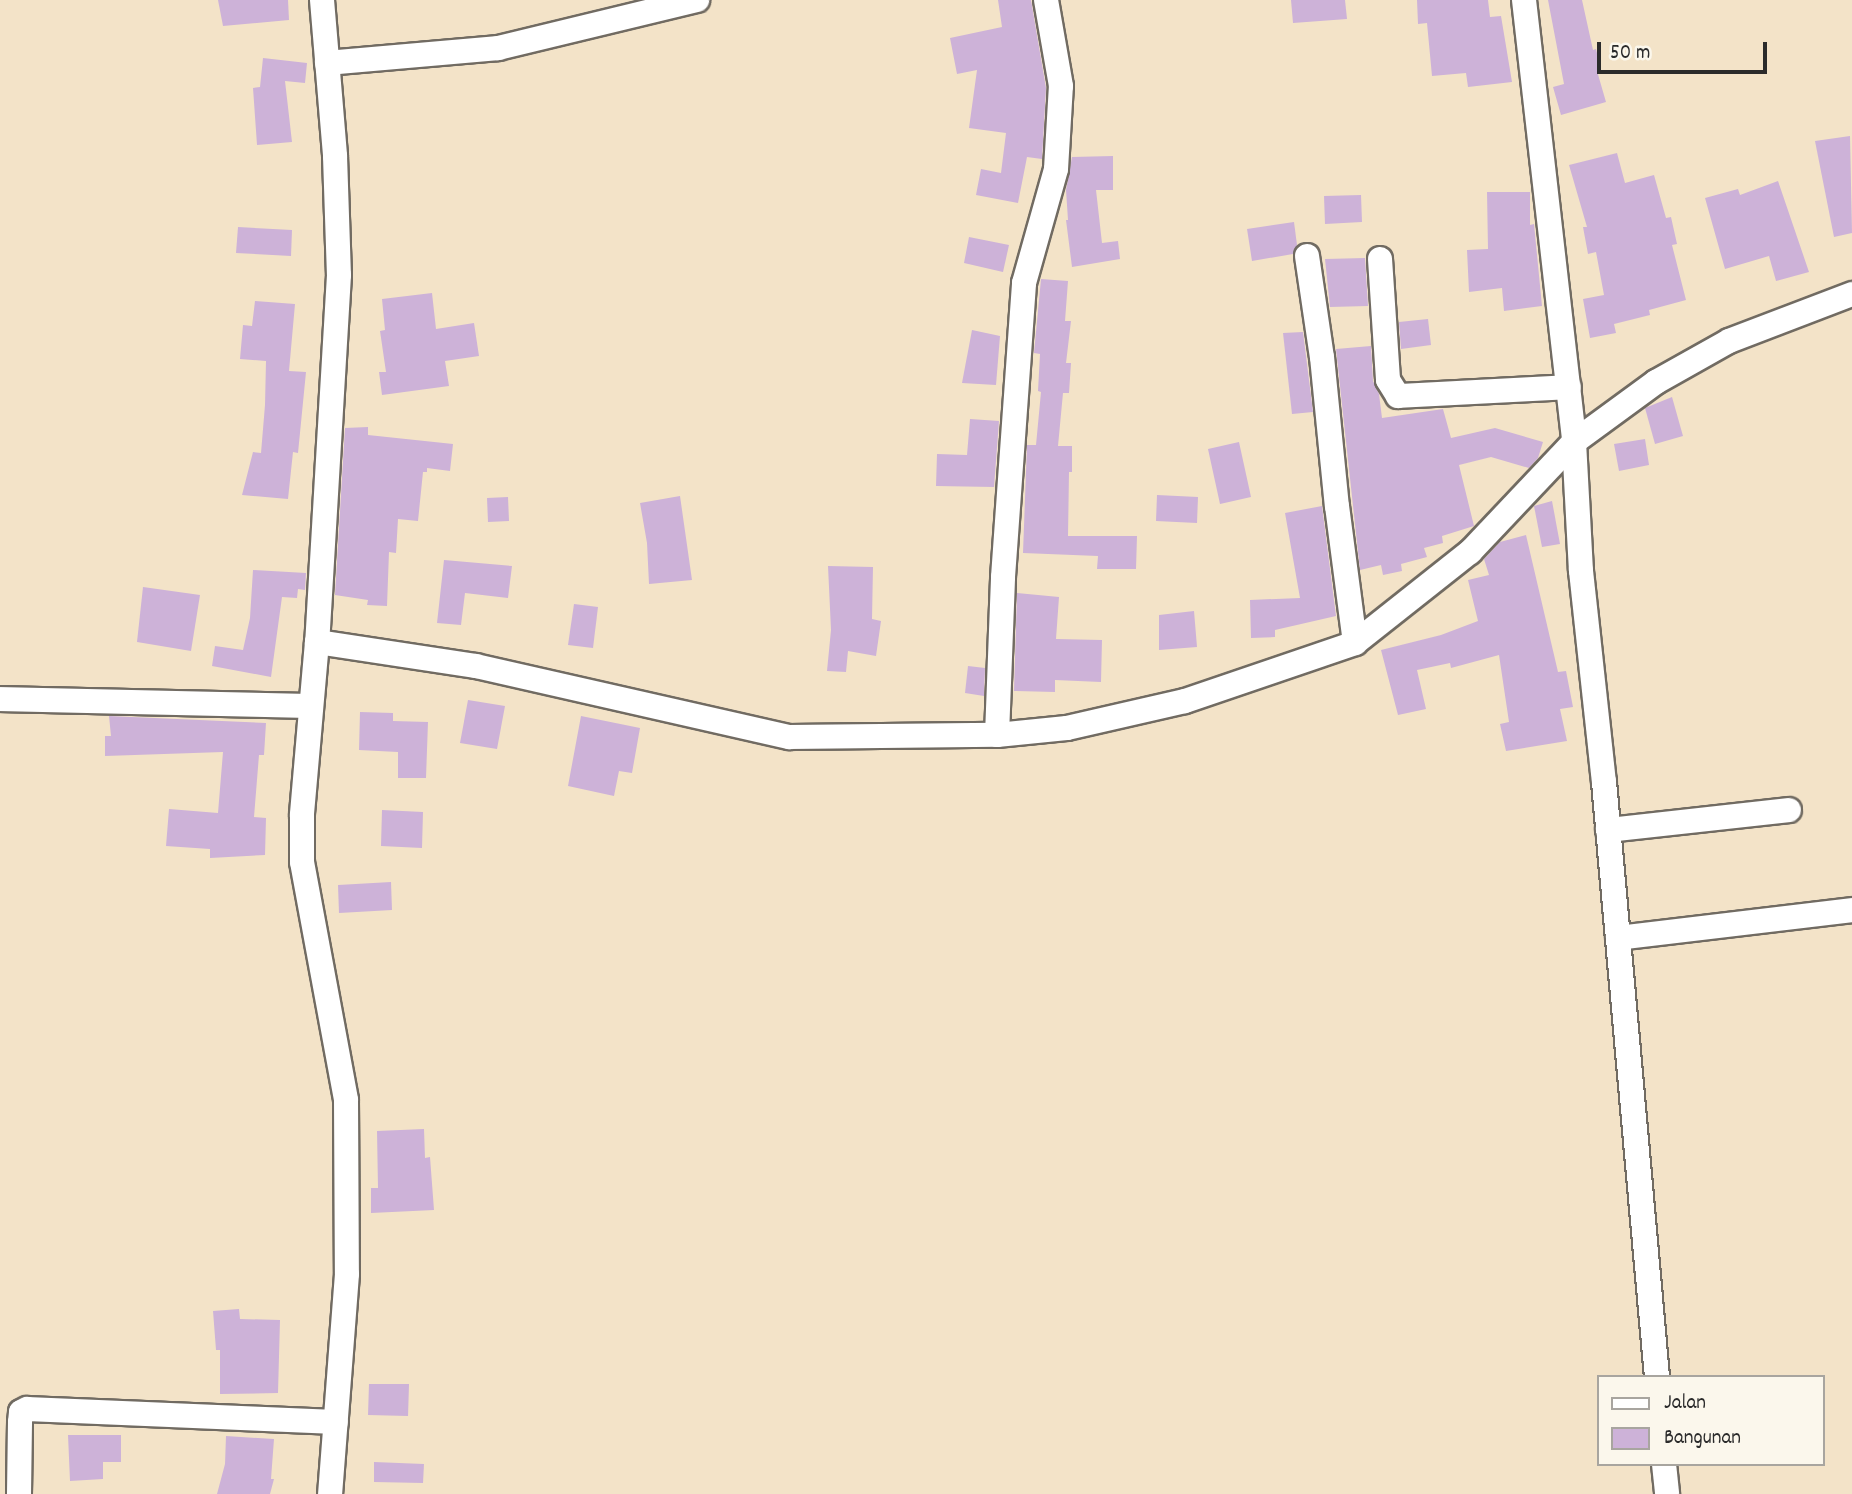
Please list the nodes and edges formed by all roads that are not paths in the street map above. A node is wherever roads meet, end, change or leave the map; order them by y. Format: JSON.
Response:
{"nodes":[{"id":1,"x":322,"y":0,"type":"edge"},
{"id":2,"x":697,"y":0,"type":"edge"},
{"id":3,"x":1046,"y":0,"type":"edge"},
{"id":4,"x":1524,"y":0,"type":"edge"},
{"id":5,"x":327,"y":62,"type":"junction"},
{"id":6,"x":1307,"y":256,"type":"dead end"},
{"id":7,"x":1380,"y":259,"type":"dead end"},
{"id":8,"x":1852,"y":294,"type":"edge"},
{"id":9,"x":1569,"y":387,"type":"junction"},
{"id":10,"x":1574,"y":442,"type":"junction"},
{"id":11,"x":317,"y":642,"type":"junction"},
{"id":12,"x":1355,"y":643,"type":"junction"},
{"id":13,"x":0,"y":698,"type":"edge"},
{"id":14,"x":309,"y":706,"type":"junction"},
{"id":15,"x":997,"y":735,"type":"junction"},
{"id":16,"x":1789,"y":810,"type":"dead end"},
{"id":17,"x":1608,"y":830,"type":"junction"},
{"id":18,"x":1852,"y":910,"type":"edge"},
{"id":19,"x":1618,"y":938,"type":"junction"},
{"id":20,"x":1657,"y":1375,"type":"edge"},
{"id":21,"x":336,"y":1422,"type":"junction"},
{"id":22,"x":1664,"y":1466,"type":"edge"},
{"id":23,"x":19,"y":1494,"type":"edge"},
{"id":24,"x":330,"y":1494,"type":"edge"},
{"id":25,"x":1667,"y":1494,"type":"edge"}],
"edges":[{"from":1,"to":5,"type":"street"},
{"from":2,"to":5,"type":"street"},
{"from":3,"to":15,"type":"street"},
{"from":4,"to":9,"type":"street"},
{"from":5,"to":11,"type":"street"},
{"from":6,"to":12,"type":"street"},
{"from":7,"to":9,"type":"street"},
{"from":8,"to":10,"type":"street"},
{"from":9,"to":10,"type":"street"},
{"from":10,"to":12,"type":"street"},
{"from":10,"to":17,"type":"street"},
{"from":11,"to":14,"type":"street"},
{"from":11,"to":15,"type":"street"},
{"from":12,"to":15,"type":"street"},
{"from":13,"to":14,"type":"street"},
{"from":14,"to":21,"type":"street"},
{"from":16,"to":17,"type":"street"},
{"from":17,"to":19,"type":"street"},
{"from":18,"to":19,"type":"street"},
{"from":19,"to":20,"type":"street"},
{"from":21,"to":23,"type":"street"},
{"from":21,"to":24,"type":"street"},
{"from":22,"to":25,"type":"street"}]}
